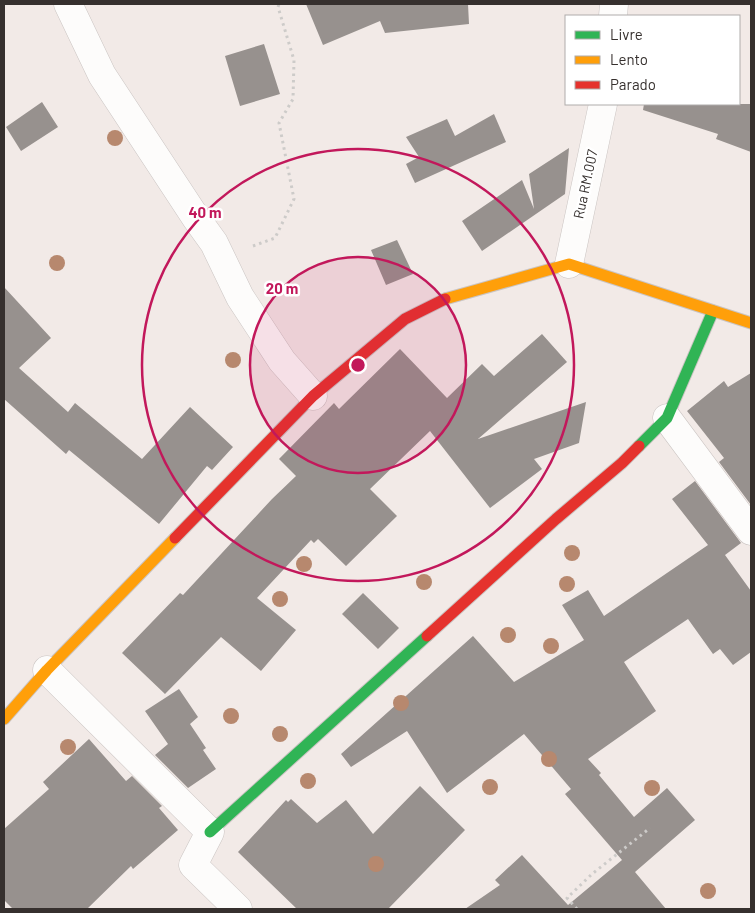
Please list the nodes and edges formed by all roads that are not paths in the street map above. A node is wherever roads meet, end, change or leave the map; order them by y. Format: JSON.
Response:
{"nodes":[{"id":1,"x":68,"y":4,"type":"edge"},
{"id":2,"x":603,"y":105,"type":"edge"},
{"id":3,"x":569,"y":264,"type":"junction"},
{"id":4,"x":713,"y":311,"type":"junction"},
{"id":5,"x":751,"y":323,"type":"edge"},
{"id":6,"x":313,"y":396,"type":"junction"},
{"id":7,"x":667,"y":418,"type":"junction"},
{"id":8,"x":751,"y":531,"type":"edge"},
{"id":9,"x":47,"y":670,"type":"junction"},
{"id":10,"x":4,"y":719,"type":"edge"},
{"id":11,"x":210,"y":832,"type":"junction"},
{"id":12,"x":238,"y":909,"type":"edge"}],
"edges":[{"from":1,"to":6,"type":"street"},
{"from":2,"to":3,"type":"street","name":"Rua RM.007"},
{"from":3,"to":4,"type":"street"},
{"from":3,"to":6,"type":"street"},
{"from":4,"to":5,"type":"street"},
{"from":4,"to":7,"type":"street"},
{"from":6,"to":9,"type":"street"},
{"from":7,"to":8,"type":"street"},
{"from":7,"to":11,"type":"street"},
{"from":9,"to":10,"type":"street"},
{"from":9,"to":11,"type":"street"},
{"from":11,"to":12,"type":"street"}]}
